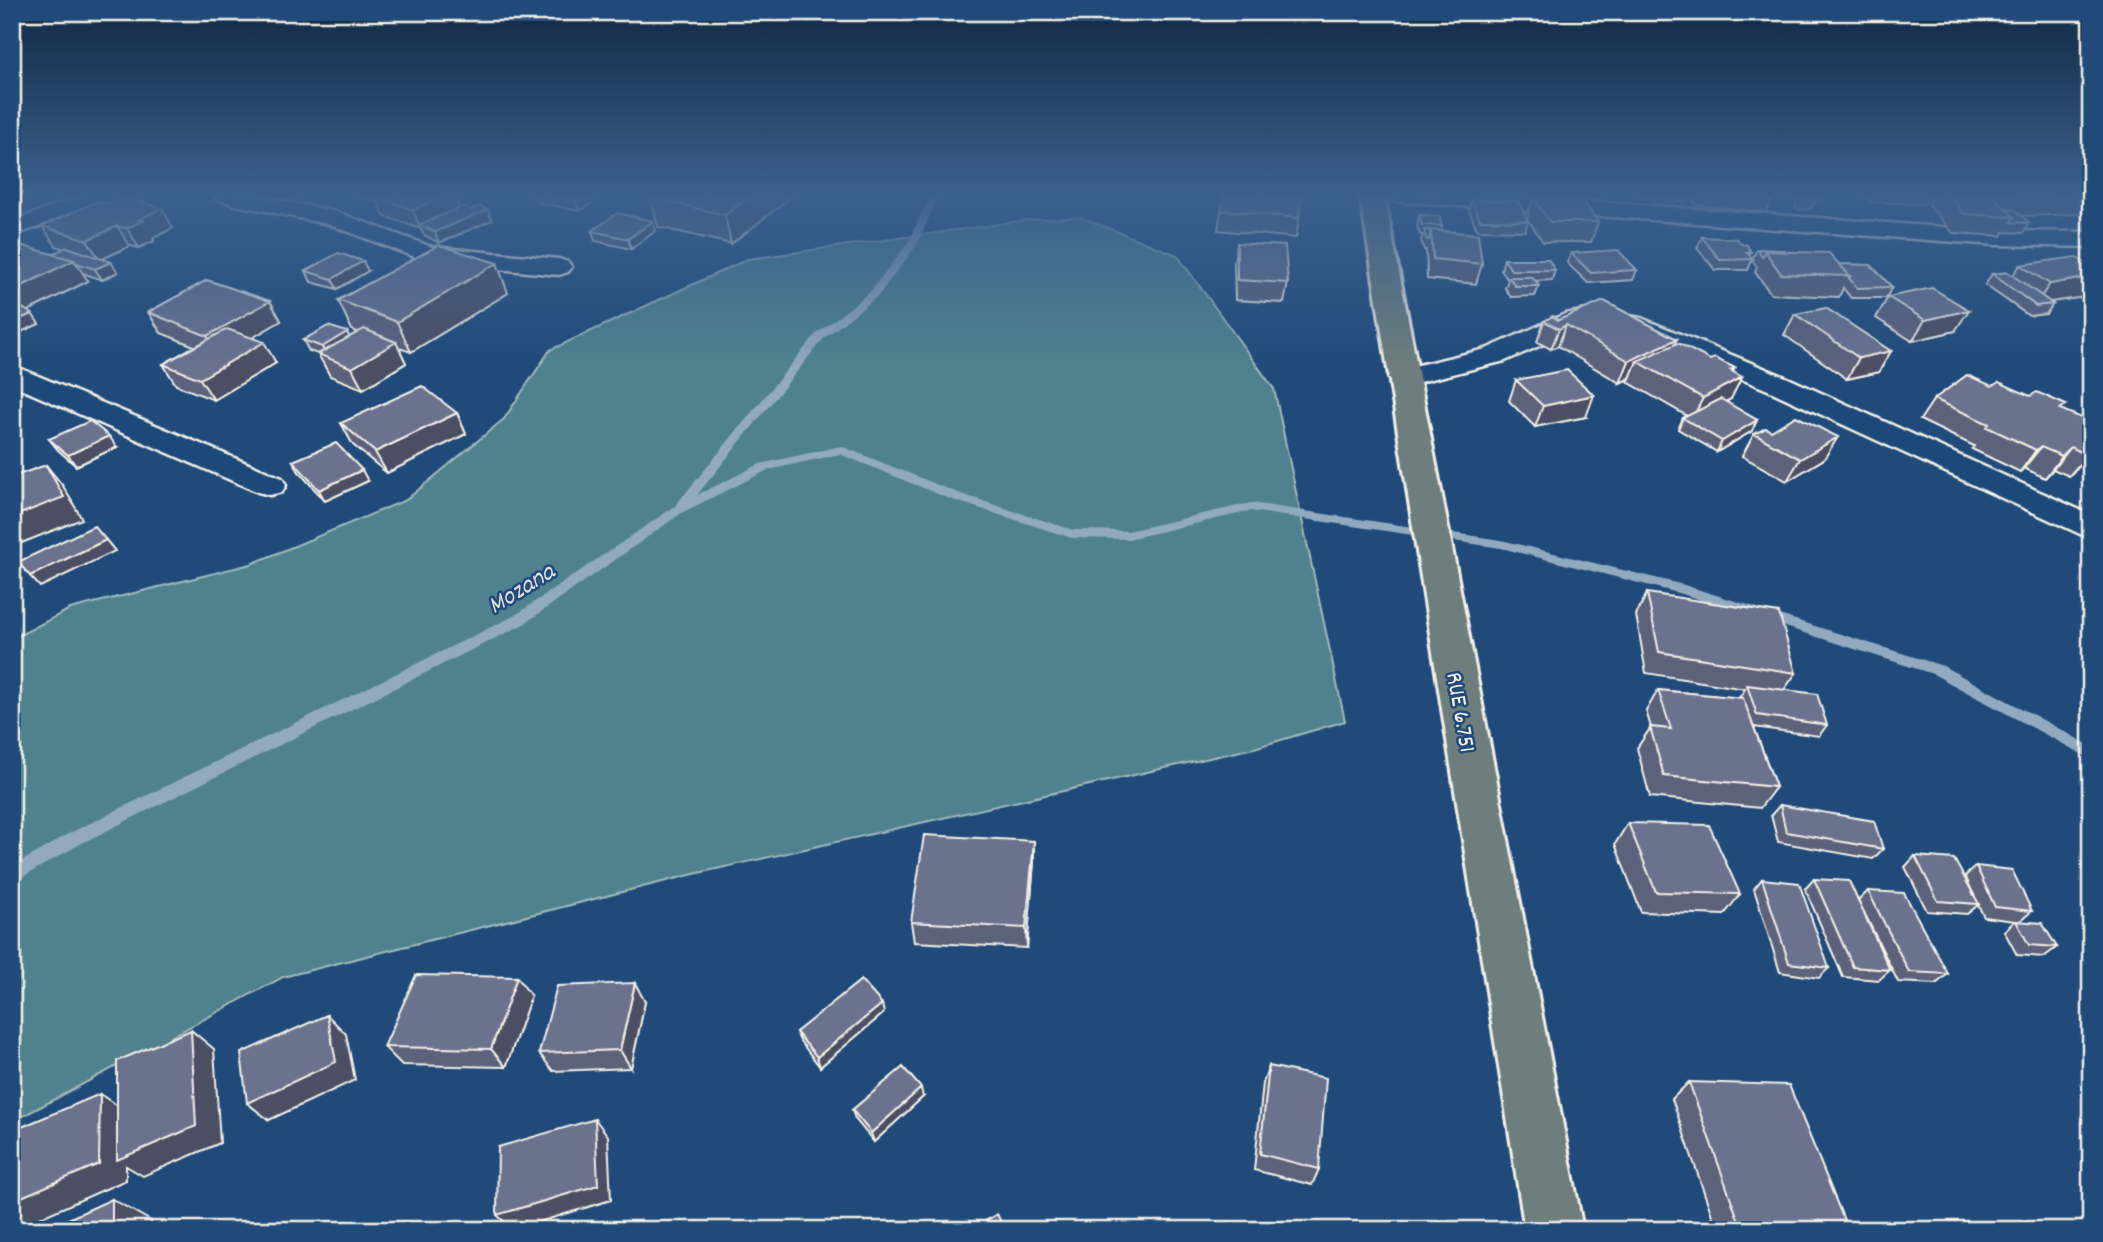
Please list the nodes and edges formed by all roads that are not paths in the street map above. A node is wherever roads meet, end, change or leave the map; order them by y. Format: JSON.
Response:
{"nodes":[{"id":1,"x":423,"y":252,"type":"edge"},
{"id":2,"x":1382,"y":252,"type":"edge"},
{"id":3,"x":559,"y":267,"type":"dead end"},
{"id":4,"x":12,"y":374,"type":"edge"},
{"id":5,"x":1403,"y":377,"type":"junction"},
{"id":6,"x":270,"y":485,"type":"dead end"},
{"id":7,"x":2091,"y":528,"type":"edge"},
{"id":8,"x":1554,"y":1230,"type":"edge"}],
"edges":[{"from":1,"to":3,"type":"street"},
{"from":2,"to":5,"type":"main road","name":"RUE 6.751"},
{"from":4,"to":6,"type":"street"},
{"from":5,"to":7,"type":"street"},
{"from":5,"to":8,"type":"main road","name":"RUE 6.751"}]}
